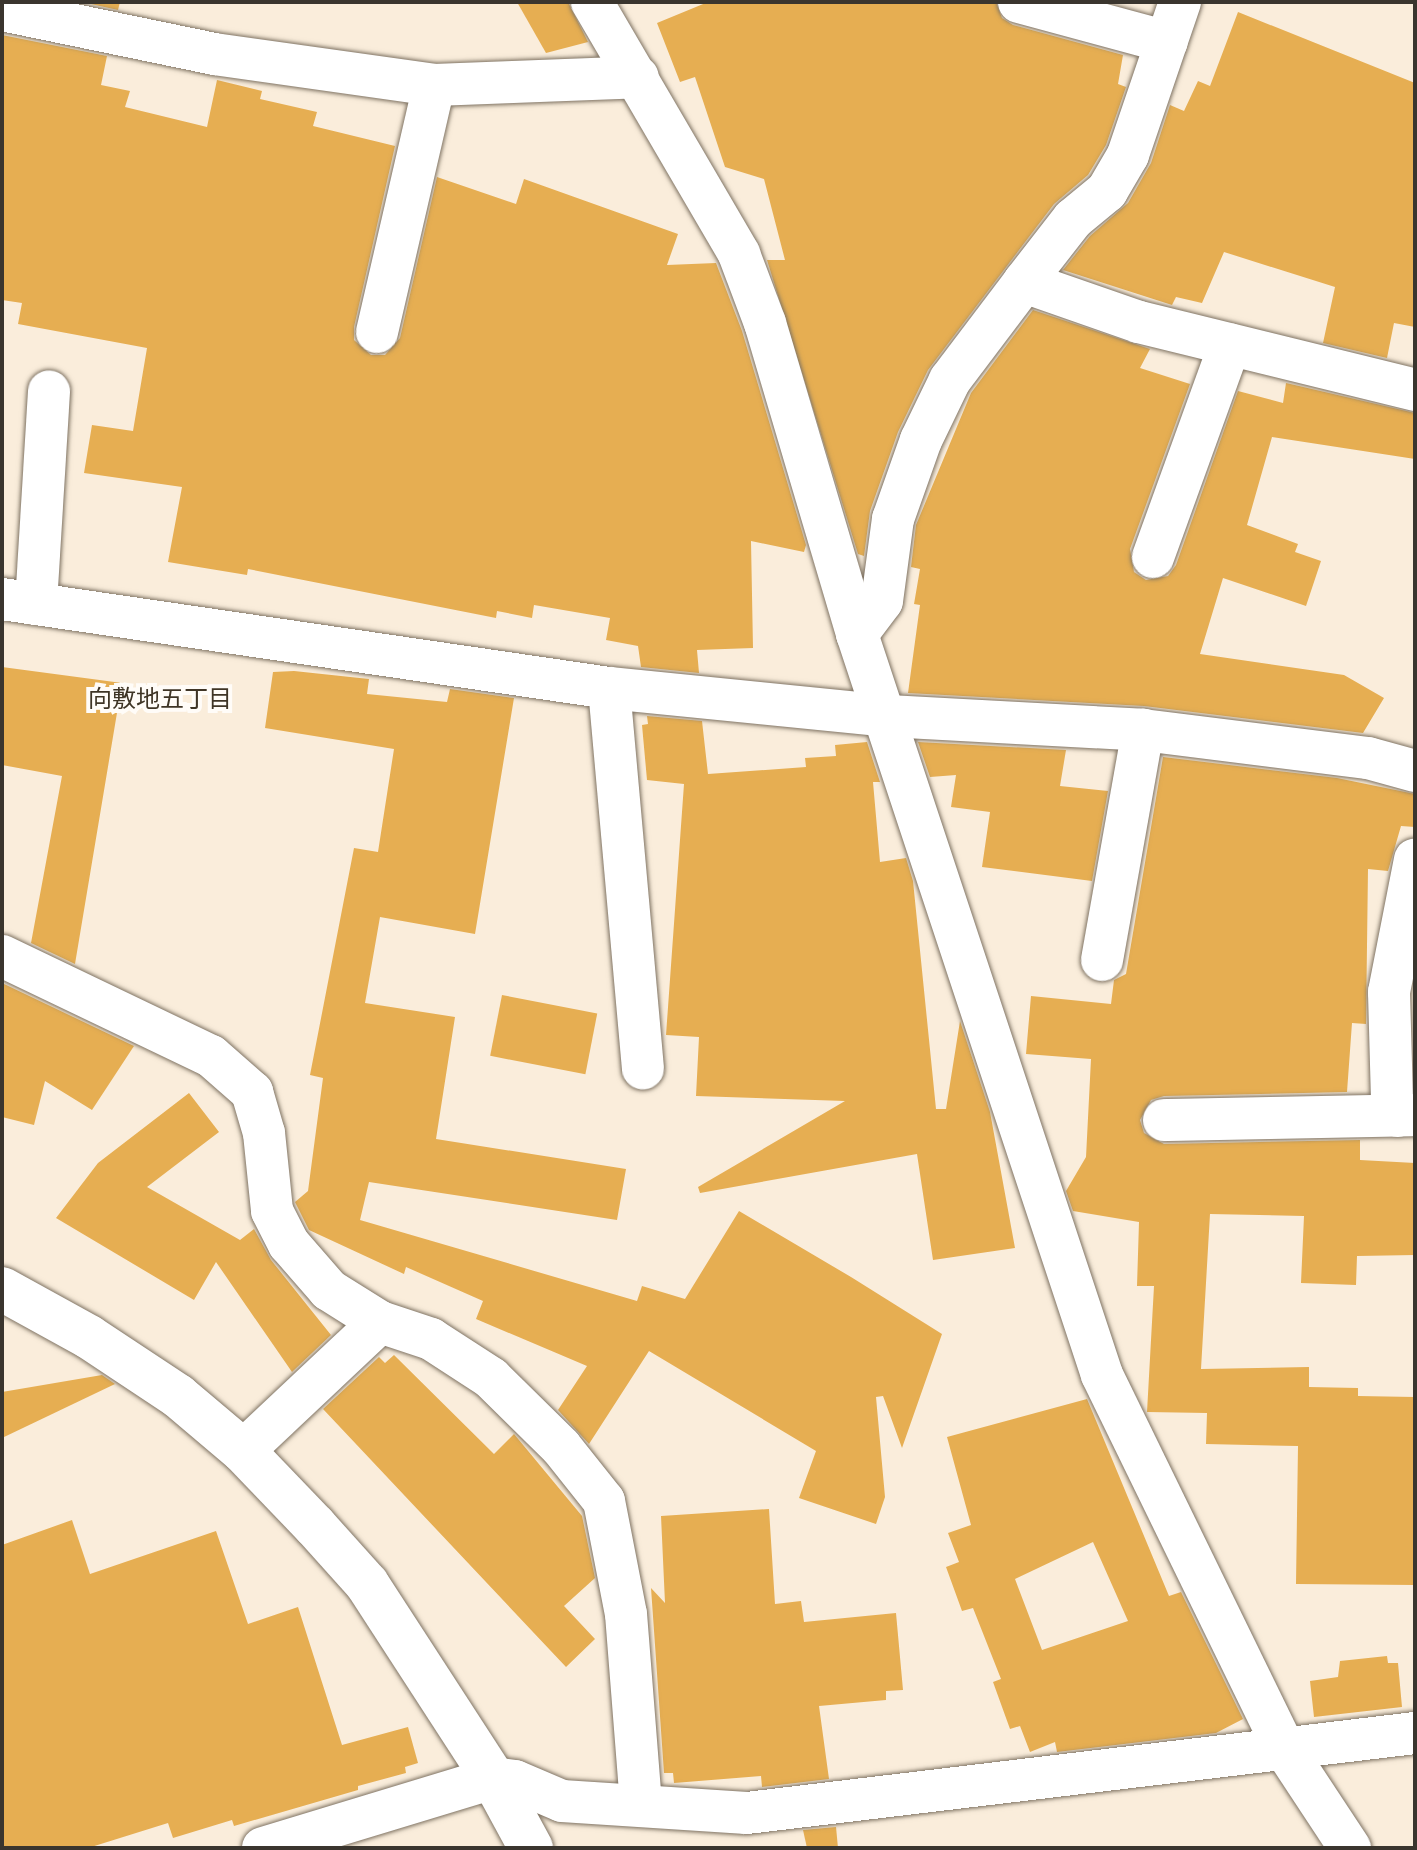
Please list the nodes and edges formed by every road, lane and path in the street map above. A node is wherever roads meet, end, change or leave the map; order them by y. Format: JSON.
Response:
{"nodes":[{"id":1,"x":592,"y":2,"type":"edge"},
{"id":2,"x":1019,"y":2,"type":"edge"},
{"id":3,"x":1180,"y":2,"type":"edge"},
{"id":4,"x":2,"y":10,"type":"edge"},
{"id":5,"x":1167,"y":42,"type":"junction"},
{"id":6,"x":638,"y":77,"type":"junction"},
{"id":7,"x":434,"y":85,"type":"junction"},
{"id":8,"x":1024,"y":282,"type":"junction"},
{"id":9,"x":377,"y":332,"type":"dead end"},
{"id":10,"x":1230,"y":344,"type":"junction"},
{"id":11,"x":1415,"y":390,"type":"edge"},
{"id":12,"x":49,"y":391,"type":"dead end"},
{"id":13,"x":1153,"y":557,"type":"dead end"},
{"id":14,"x":19,"y":602,"type":"edge"},
{"id":15,"x":857,"y":634,"type":"junction"},
{"id":16,"x":609,"y":688,"type":"junction"},
{"id":17,"x":888,"y":716,"type":"junction"},
{"id":18,"x":1143,"y":730,"type":"junction"},
{"id":19,"x":1415,"y":771,"type":"edge"},
{"id":20,"x":1415,"y":860,"type":"edge"},
{"id":21,"x":2,"y":956,"type":"edge"},
{"id":22,"x":1102,"y":960,"type":"dead end"},
{"id":23,"x":643,"y":1068,"type":"dead end"},
{"id":24,"x":1406,"y":1116,"type":"edge"},
{"id":25,"x":1164,"y":1120,"type":"dead end"},
{"id":26,"x":2,"y":1289,"type":"edge"},
{"id":27,"x":380,"y":1322,"type":"junction"},
{"id":28,"x":243,"y":1451,"type":"junction"},
{"id":29,"x":1415,"y":1733,"type":"edge"},
{"id":30,"x":1284,"y":1748,"type":"junction"},
{"id":31,"x":493,"y":1778,"type":"junction"},
{"id":32,"x":641,"y":1805,"type":"junction"},
{"id":33,"x":263,"y":1848,"type":"edge"},
{"id":34,"x":531,"y":1848,"type":"edge"},
{"id":35,"x":1350,"y":1848,"type":"edge"}],
"edges":[{"from":1,"to":6,"type":"street"},
{"from":2,"to":5,"type":"street"},
{"from":3,"to":5,"type":"street"},
{"from":4,"to":7,"type":"street"},
{"from":5,"to":8,"type":"street"},
{"from":6,"to":7,"type":"street"},
{"from":6,"to":15,"type":"street"},
{"from":7,"to":9,"type":"street"},
{"from":8,"to":10,"type":"street"},
{"from":8,"to":15,"type":"street"},
{"from":10,"to":11,"type":"street"},
{"from":10,"to":13,"type":"street"},
{"from":12,"to":14,"type":"street"},
{"from":14,"to":16,"type":"street"},
{"from":15,"to":17,"type":"street"},
{"from":16,"to":17,"type":"street"},
{"from":16,"to":23,"type":"street"},
{"from":17,"to":18,"type":"street"},
{"from":17,"to":30,"type":"street"},
{"from":18,"to":19,"type":"street"},
{"from":18,"to":22,"type":"street"},
{"from":20,"to":24,"type":"street"},
{"from":21,"to":27,"type":"street"},
{"from":24,"to":25,"type":"street"},
{"from":26,"to":28,"type":"street"},
{"from":27,"to":28,"type":"street"},
{"from":27,"to":32,"type":"street"},
{"from":28,"to":31,"type":"street"},
{"from":29,"to":30,"type":"street"},
{"from":30,"to":32,"type":"street"},
{"from":30,"to":35,"type":"street"},
{"from":31,"to":32,"type":"street"},
{"from":31,"to":33,"type":"street"},
{"from":31,"to":34,"type":"street"}]}
